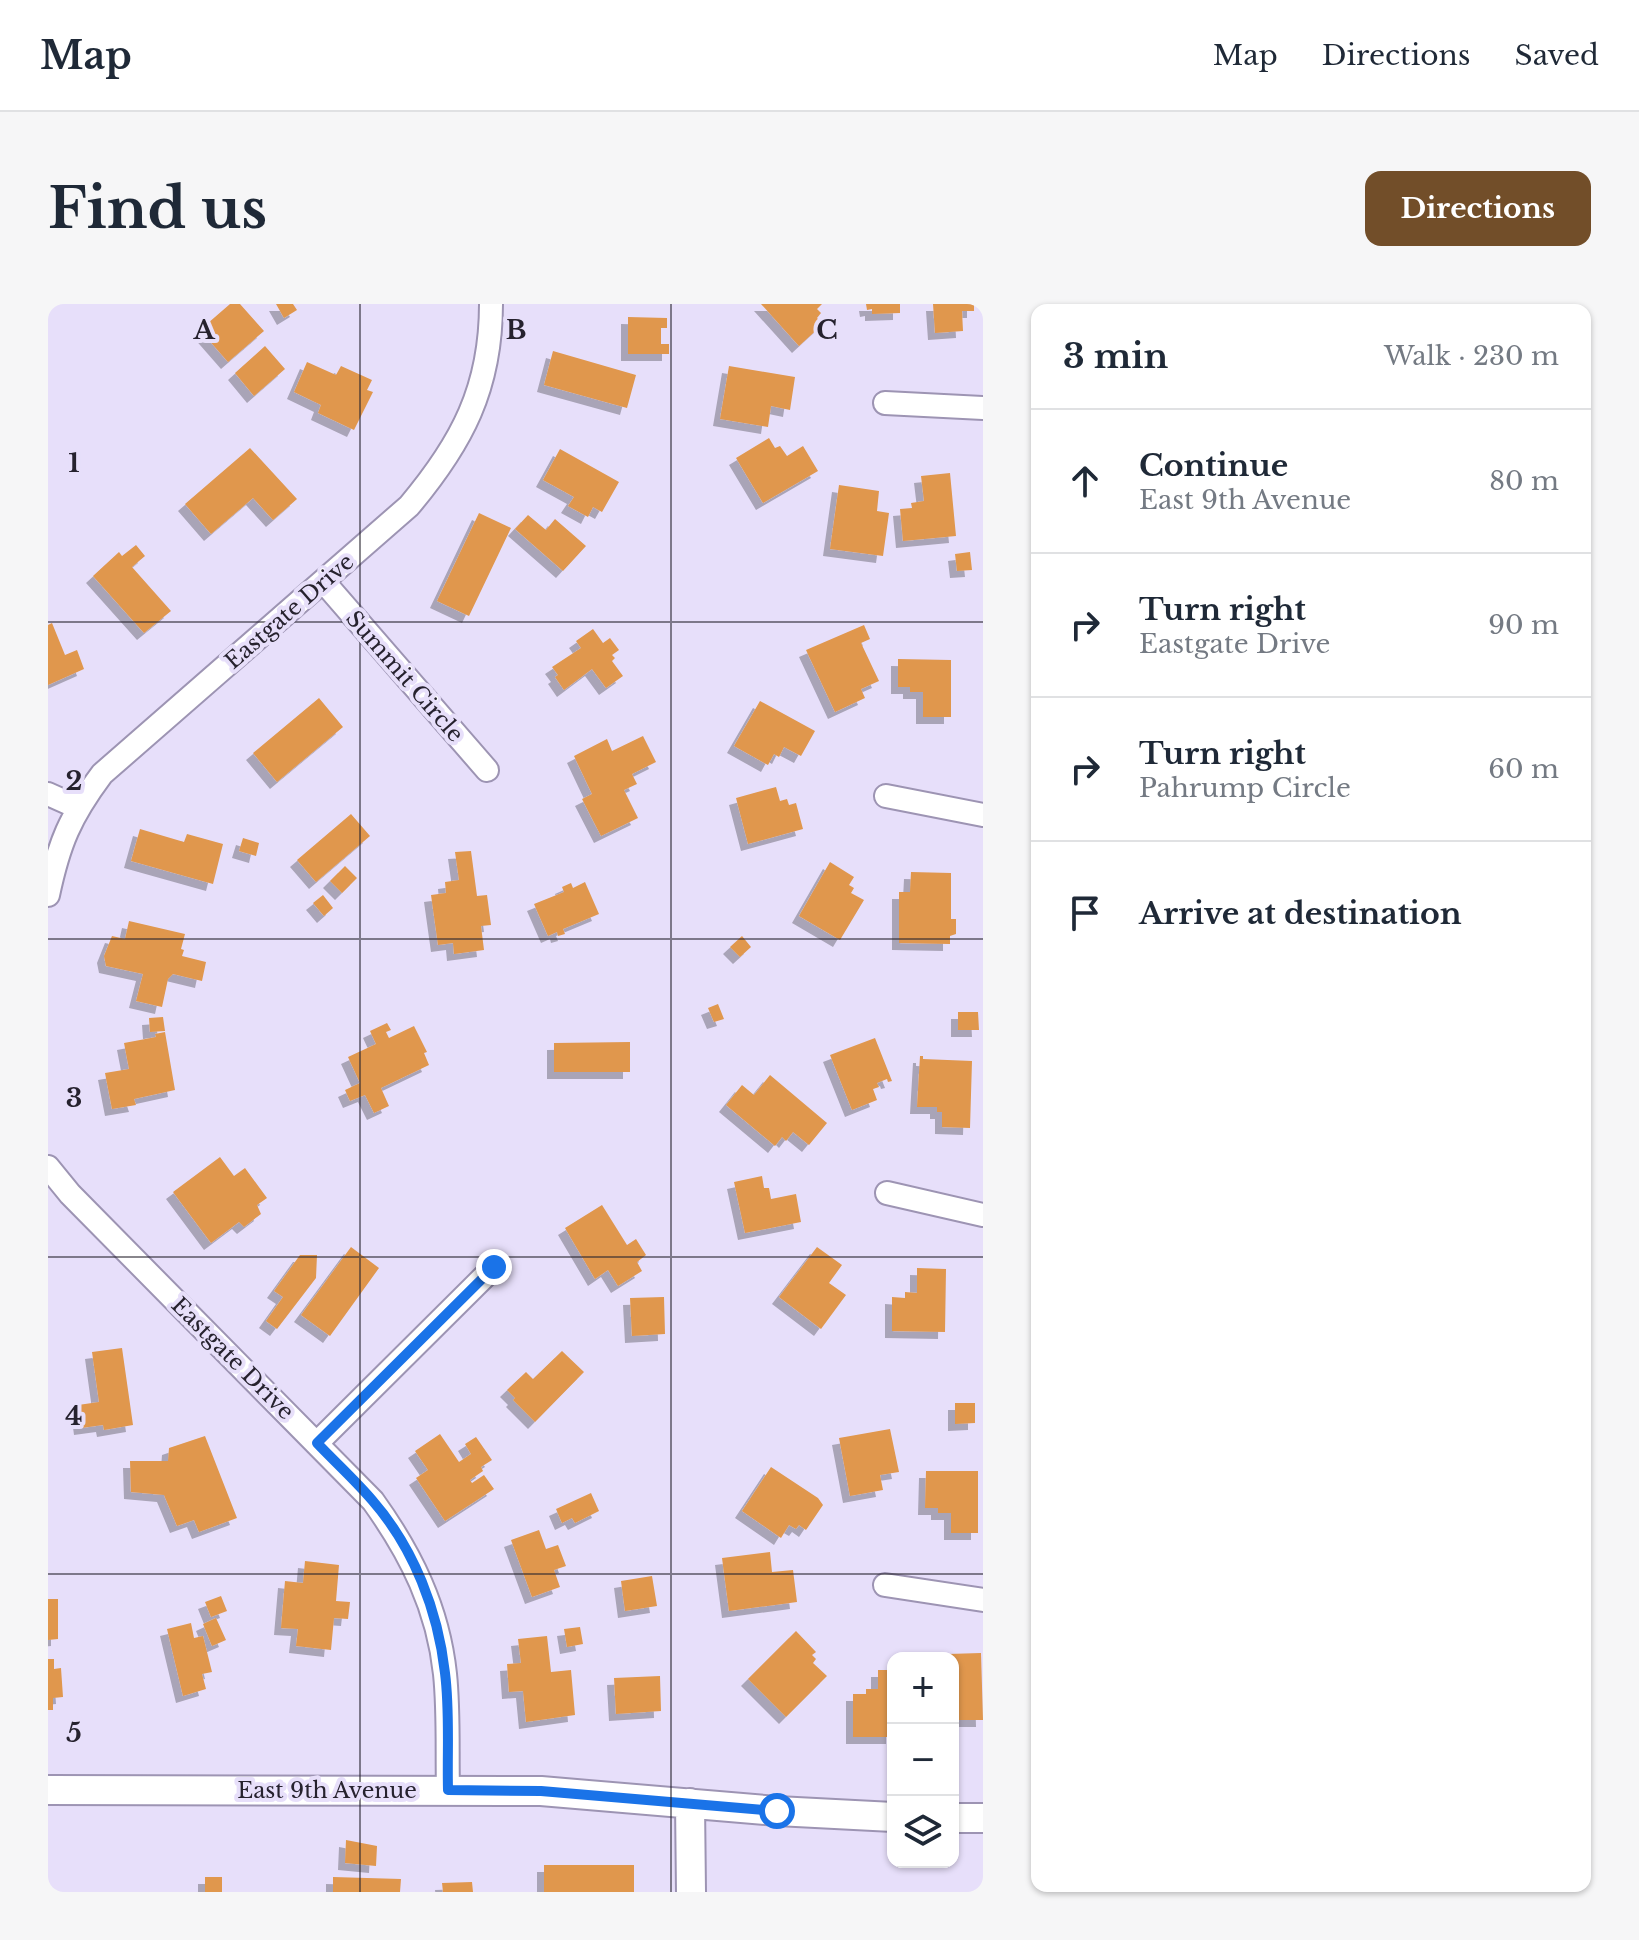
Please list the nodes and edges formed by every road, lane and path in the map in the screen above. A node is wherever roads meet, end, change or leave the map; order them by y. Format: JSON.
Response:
{"nodes":[{"id":1,"x":491,"y":304,"type":"edge"},
{"id":2,"x":885,"y":403,"type":"dead end"},
{"id":3,"x":983,"y":408,"type":"edge"},
{"id":4,"x":323,"y":581,"type":"junction"},
{"id":5,"x":487,"y":770,"type":"dead end"},
{"id":6,"x":48,"y":794,"type":"edge"},
{"id":7,"x":886,"y":796,"type":"dead end"},
{"id":8,"x":77,"y":807,"type":"junction"},
{"id":9,"x":983,"y":815,"type":"edge"},
{"id":10,"x":48,"y":895,"type":"edge"},
{"id":11,"x":48,"y":1167,"type":"edge"},
{"id":12,"x":887,"y":1193,"type":"dead end"},
{"id":13,"x":983,"y":1215,"type":"edge"},
{"id":14,"x":494,"y":1267,"type":"dead end"},
{"id":15,"x":317,"y":1443,"type":"junction"},
{"id":16,"x":885,"y":1585,"type":"dead end"},
{"id":17,"x":983,"y":1600,"type":"edge"},
{"id":18,"x":48,"y":1790,"type":"edge"},
{"id":19,"x":448,"y":1790,"type":"junction"},
{"id":20,"x":690,"y":1803,"type":"junction"},
{"id":21,"x":887,"y":1817,"type":"edge"},
{"id":22,"x":959,"y":1818,"type":"edge"},
{"id":23,"x":983,"y":1818,"type":"edge"},
{"id":24,"x":691,"y":1892,"type":"edge"}],
"edges":[{"from":1,"to":4,"type":"street","name":"Eastgate Drive"},
{"from":2,"to":3,"type":"street"},
{"from":4,"to":5,"type":"street","name":"Summit Circle"},
{"from":4,"to":8,"type":"street","name":"Eastgate Drive"},
{"from":6,"to":8,"type":"street"},
{"from":7,"to":9,"type":"street"},
{"from":8,"to":10,"type":"street","name":"Eastgate Drive"},
{"from":11,"to":15,"type":"street","name":"Eastgate Drive"},
{"from":12,"to":13,"type":"street"},
{"from":14,"to":15,"type":"street"},
{"from":15,"to":19,"type":"street","name":"Eastgate Drive"},
{"from":16,"to":17,"type":"street"},
{"from":18,"to":19,"type":"street","name":"East 9th Avenue"},
{"from":19,"to":20,"type":"street","name":"East 9th Avenue"},
{"from":20,"to":21,"type":"street","name":"East 9th Avenue"},
{"from":20,"to":24,"type":"street"},
{"from":22,"to":23,"type":"street"}]}
